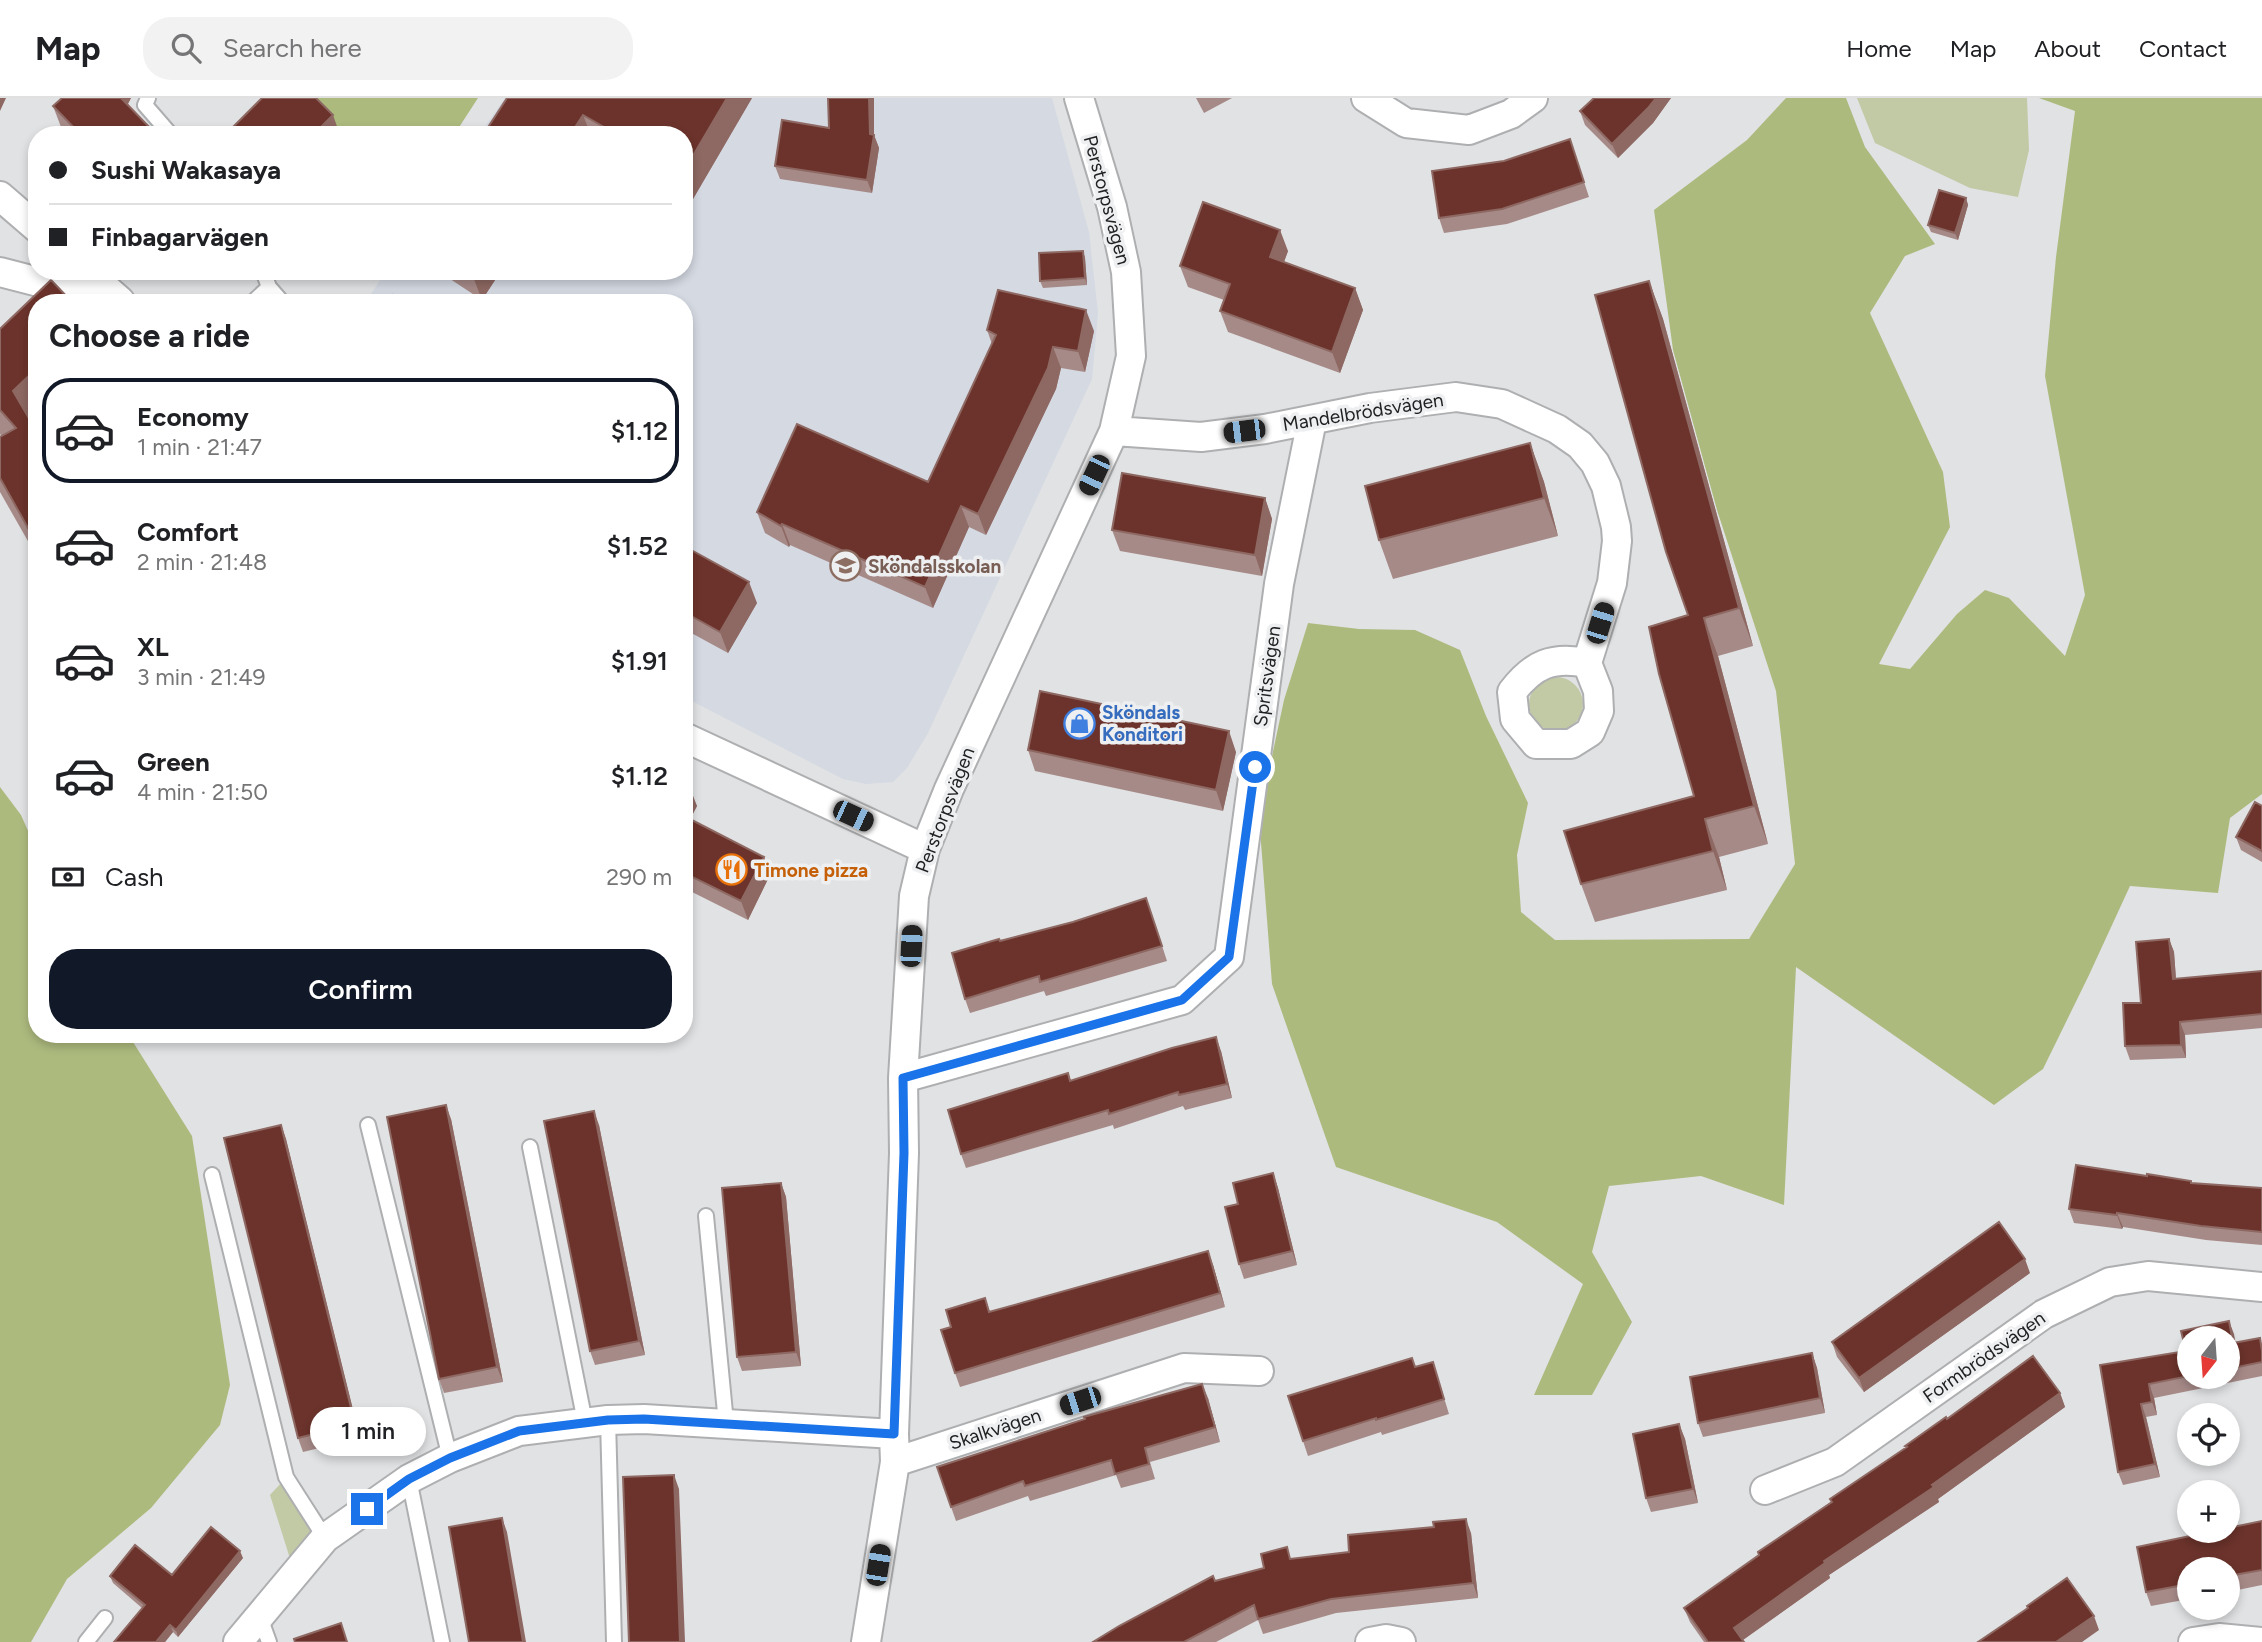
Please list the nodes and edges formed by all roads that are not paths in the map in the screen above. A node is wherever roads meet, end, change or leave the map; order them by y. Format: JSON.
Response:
{"nodes":[{"id":1,"x":148,"y":98,"type":"edge"},
{"id":2,"x":1079,"y":98,"type":"edge"},
{"id":3,"x":1367,"y":98,"type":"edge"},
{"id":4,"x":1533,"y":98,"type":"edge"},
{"id":5,"x":163,"y":126,"type":"edge"},
{"id":6,"x":0,"y":196,"type":"edge"},
{"id":7,"x":28,"y":220,"type":"edge"},
{"id":8,"x":0,"y":272,"type":"edge"},
{"id":9,"x":28,"y":279,"type":"edge"},
{"id":10,"x":31,"y":280,"type":"edge"},
{"id":11,"x":96,"y":280,"type":"edge"},
{"id":12,"x":266,"y":280,"type":"edge"},
{"id":13,"x":269,"y":287,"type":"junction"},
{"id":14,"x":86,"y":294,"type":"edge"},
{"id":15,"x":111,"y":294,"type":"edge"},
{"id":16,"x":262,"y":294,"type":"edge"},
{"id":17,"x":275,"y":294,"type":"edge"},
{"id":18,"x":1312,"y":420,"type":"junction"},
{"id":19,"x":1114,"y":431,"type":"junction"},
{"id":20,"x":1587,"y":663,"type":"dead end"},
{"id":21,"x":693,"y":741,"type":"edge"},
{"id":22,"x":925,"y":849,"type":"junction"},
{"id":23,"x":903,"y":1078,"type":"junction"},
{"id":24,"x":368,"y":1125,"type":"dead end"},
{"id":25,"x":530,"y":1147,"type":"dead end"},
{"id":26,"x":212,"y":1175,"type":"dead end"},
{"id":27,"x":706,"y":1216,"type":"dead end"},
{"id":28,"x":2262,"y":1287,"type":"edge"},
{"id":29,"x":1259,"y":1371,"type":"dead end"},
{"id":30,"x":596,"y":1421,"type":"junction"},
{"id":31,"x":726,"y":1423,"type":"junction"},
{"id":32,"x":894,"y":1434,"type":"junction"},
{"id":33,"x":450,"y":1458,"type":"junction"},
{"id":34,"x":895,"y":1462,"type":"junction"},
{"id":35,"x":409,"y":1479,"type":"junction"},
{"id":36,"x":1765,"y":1490,"type":"dead end"},
{"id":37,"x":325,"y":1538,"type":"junction"},
{"id":38,"x":104,"y":1618,"type":"dead end"},
{"id":39,"x":265,"y":1629,"type":"edge"},
{"id":40,"x":86,"y":1642,"type":"edge"},
{"id":41,"x":238,"y":1642,"type":"edge"},
{"id":42,"x":442,"y":1642,"type":"edge"},
{"id":43,"x":614,"y":1642,"type":"edge"},
{"id":44,"x":866,"y":1642,"type":"edge"},
{"id":45,"x":1370,"y":1642,"type":"edge"},
{"id":46,"x":1401,"y":1642,"type":"edge"},
{"id":47,"x":2193,"y":1642,"type":"edge"},
{"id":48,"x":2262,"y":1642,"type":"edge"}],
"edges":[{"from":1,"to":5,"type":"lane"},
{"from":2,"to":19,"type":"street","name":"Perstorpsvägen"},
{"from":3,"to":4,"type":"street"},
{"from":6,"to":7,"type":"street"},
{"from":8,"to":9,"type":"street"},
{"from":10,"to":14,"type":"street"},
{"from":11,"to":15,"type":"street"},
{"from":12,"to":13,"type":"lane"},
{"from":13,"to":16,"type":"lane"},
{"from":13,"to":17,"type":"lane"},
{"from":18,"to":19,"type":"street","name":"Mandelbrödsvägen"},
{"from":18,"to":20,"type":"street","name":"Mandelbrödsvägen"},
{"from":18,"to":23,"type":"street","name":"Spritsvägen"},
{"from":19,"to":22,"type":"street","name":"Perstorpsvägen"},
{"from":21,"to":22,"type":"street"},
{"from":22,"to":23,"type":"street","name":"Perstorpsvägen"},
{"from":23,"to":32,"type":"street","name":"Perstorpsvägen"},
{"from":24,"to":33,"type":"lane"},
{"from":25,"to":30,"type":"lane"},
{"from":26,"to":37,"type":"lane"},
{"from":27,"to":31,"type":"lane"},
{"from":28,"to":36,"type":"street","name":"Formbrödsvägen"},
{"from":29,"to":34,"type":"street","name":"Skalkvägen"},
{"from":30,"to":31,"type":"street"},
{"from":30,"to":33,"type":"street"},
{"from":30,"to":43,"type":"lane"},
{"from":31,"to":32,"type":"street"},
{"from":32,"to":34,"type":"street","name":"Perstorpsvägen"},
{"from":33,"to":35,"type":"street"},
{"from":34,"to":44,"type":"street","name":"Perstorpsvägen"},
{"from":35,"to":37,"type":"street"},
{"from":35,"to":42,"type":"lane"},
{"from":37,"to":39,"type":"street"},
{"from":38,"to":40,"type":"lane"},
{"from":39,"to":41,"type":"street"},
{"from":45,"to":46,"type":"street"},
{"from":47,"to":48,"type":"street"}]}
